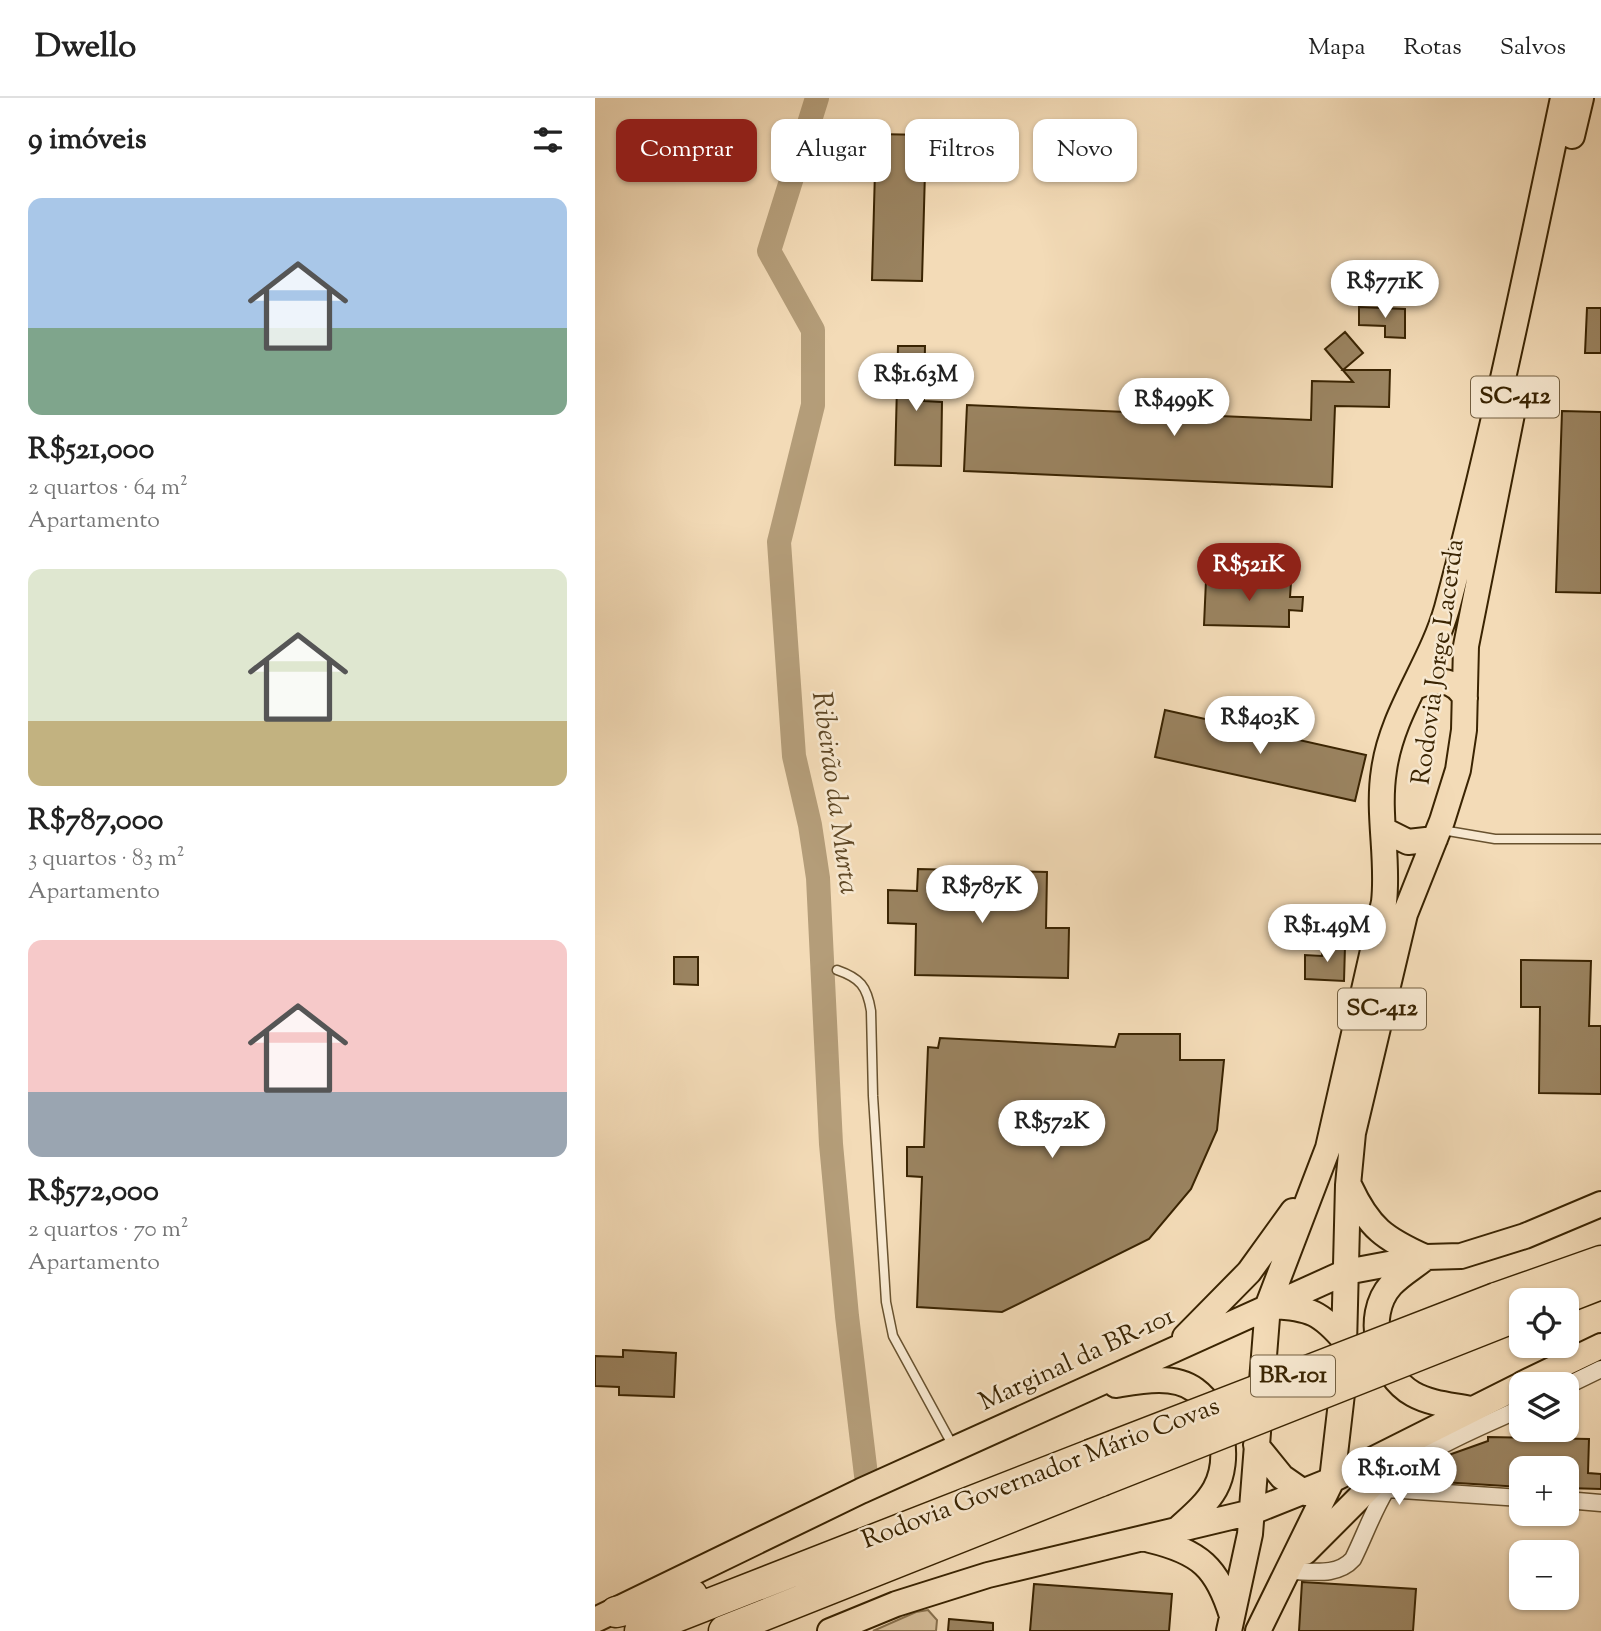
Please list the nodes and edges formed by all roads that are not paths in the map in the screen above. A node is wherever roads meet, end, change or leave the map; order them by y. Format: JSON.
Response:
{"nodes":[{"id":1,"x":1563,"y":98,"type":"edge"},
{"id":2,"x":1581,"y":98,"type":"edge"},
{"id":3,"x":1415,"y":687,"type":"junction"},
{"id":4,"x":1465,"y":698,"type":"junction"},
{"id":5,"x":1384,"y":830,"type":"junction"},
{"id":6,"x":1437,"y":834,"type":"junction"},
{"id":7,"x":1601,"y":839,"type":"edge"},
{"id":8,"x":837,"y":970,"type":"dead end"},
{"id":9,"x":1322,"y":1167,"type":"junction"},
{"id":10,"x":1348,"y":1185,"type":"junction"},
{"id":11,"x":1601,"y":1204,"type":"edge"},
{"id":12,"x":1426,"y":1257,"type":"junction"},
{"id":13,"x":1601,"y":1261,"type":"edge"},
{"id":14,"x":1346,"y":1272,"type":"junction"},
{"id":15,"x":1601,"y":1287,"type":"edge"},
{"id":16,"x":1579,"y":1294,"type":"edge"},
{"id":17,"x":1268,"y":1305,"type":"junction"},
{"id":18,"x":1507,"y":1311,"type":"edge"},
{"id":19,"x":1345,"y":1341,"type":"junction"},
{"id":20,"x":1601,"y":1346,"type":"edge"},
{"id":21,"x":1172,"y":1350,"type":"junction"},
{"id":22,"x":1601,"y":1369,"type":"edge"},
{"id":23,"x":1548,"y":1372,"type":"edge"},
{"id":24,"x":1579,"y":1380,"type":"edge"},
{"id":25,"x":1089,"y":1390,"type":"junction"},
{"id":26,"x":1509,"y":1391,"type":"edge"},
{"id":27,"x":1471,"y":1409,"type":"junction"},
{"id":28,"x":1509,"y":1414,"type":"edge"},
{"id":29,"x":1425,"y":1436,"type":"junction"},
{"id":30,"x":1256,"y":1445,"type":"junction"},
{"id":31,"x":954,"y":1449,"type":"junction"},
{"id":32,"x":1096,"y":1468,"type":"junction"},
{"id":33,"x":1332,"y":1480,"type":"junction"},
{"id":34,"x":1387,"y":1489,"type":"junction"},
{"id":35,"x":1305,"y":1493,"type":"junction"},
{"id":36,"x":1509,"y":1497,"type":"edge"},
{"id":37,"x":1579,"y":1501,"type":"edge"},
{"id":38,"x":1601,"y":1503,"type":"edge"},
{"id":39,"x":1252,"y":1511,"type":"junction"},
{"id":40,"x":1175,"y":1532,"type":"junction"},
{"id":41,"x":1142,"y":1538,"type":"junction"},
{"id":42,"x":1288,"y":1571,"type":"junction"},
{"id":43,"x":784,"y":1574,"type":"junction"},
{"id":44,"x":606,"y":1616,"type":"edge"},
{"id":45,"x":748,"y":1624,"type":"edge"},
{"id":46,"x":1231,"y":1624,"type":"edge"},
{"id":47,"x":640,"y":1631,"type":"edge"},
{"id":48,"x":725,"y":1631,"type":"edge"},
{"id":49,"x":830,"y":1631,"type":"edge"},
{"id":50,"x":1258,"y":1631,"type":"edge"}],
"edges":[{"from":1,"to":3,"type":"main road","name":"Rodovia Jorge Lacerda","number":"SC-412"},
{"from":2,"to":4,"type":"main road","name":"Rodovia Jorge Lacerda","number":"SC-412"},
{"from":3,"to":4,"type":"main road"},
{"from":3,"to":5,"type":"main road","name":"Rodovia Jorge Lacerda","number":"SC-412"},
{"from":4,"to":6,"type":"main road","name":"Rodovia Jorge Lacerda","number":"SC-412"},
{"from":5,"to":6,"type":"main road"},
{"from":5,"to":9,"type":"main road","name":"Rodovia Jorge Lacerda","number":"SC-412"},
{"from":6,"to":7,"type":"lane"},
{"from":6,"to":10,"type":"main road","name":"Rodovia Jorge Lacerda","number":"SC-412"},
{"from":8,"to":31,"type":"lane"},
{"from":9,"to":17,"type":"main road","name":"Rodovia Jorge Lacerda","number":"SC-412"},
{"from":9,"to":21,"type":"main road"},
{"from":10,"to":12,"type":"main road"},
{"from":10,"to":14,"type":"main road","name":"Rodovia Jorge Lacerda","number":"SC-412"},
{"from":11,"to":12,"type":"main road","name":"Marginal da BR-101"},
{"from":12,"to":14,"type":"main road","name":"Marginal da BR-101"},
{"from":12,"to":27,"type":"main road"},
{"from":13,"to":18,"type":"highway","name":"Rodovia Governador Mário Covas","number":"BR-101"},
{"from":14,"to":17,"type":"main road","name":"Marginal da BR-101"},
{"from":14,"to":19,"type":"main road","name":"Rodovia Jorge Lacerda"},
{"from":15,"to":16,"type":"highway"},
{"from":17,"to":19,"type":"main road"},
{"from":17,"to":21,"type":"main road","name":"Marginal da BR-101"},
{"from":17,"to":30,"type":"main road","name":"Rodovia Jorge Lacerda"},
{"from":18,"to":32,"type":"highway","name":"Rodovia Governador Mário Covas","number":"BR-101","bridge":true},
{"from":19,"to":33,"type":"main road","name":"Rodovia Jorge Lacerda"},
{"from":20,"to":23,"type":"main road"},
{"from":21,"to":25,"type":"main road","name":"Marginal da BR-101"},
{"from":22,"to":24,"type":"street"},
{"from":25,"to":31,"type":"main road","name":"Marginal da BR-101"},
{"from":25,"to":40,"type":"main road"},
{"from":26,"to":27,"type":"main road"},
{"from":27,"to":29,"type":"main road"},
{"from":28,"to":34,"type":"street"},
{"from":29,"to":33,"type":"main road"},
{"from":29,"to":42,"type":"main road"},
{"from":30,"to":35,"type":"main road"},
{"from":30,"to":39,"type":"main road","name":"Rodovia Jorge Lacerda"},
{"from":31,"to":44,"type":"main road","name":"Marginal da BR-101"},
{"from":32,"to":43,"type":"highway","name":"Rodovia Governador Mário Covas","number":"BR-101"},
{"from":32,"to":45,"type":"highway","name":"Rodovia Governador Mário Covas","number":"BR-101"},
{"from":33,"to":35,"type":"main road"},
{"from":33,"to":42,"type":"main road"},
{"from":34,"to":36,"type":"street"},
{"from":34,"to":42,"type":"street"},
{"from":35,"to":39,"type":"main road"},
{"from":37,"to":38,"type":"street"},
{"from":39,"to":40,"type":"main road"},
{"from":39,"to":46,"type":"main road","name":"Rodovia Jorge Lacerda"},
{"from":40,"to":41,"type":"main road"},
{"from":41,"to":46,"type":"main road"},
{"from":41,"to":49,"type":"main road"},
{"from":42,"to":50,"type":"main road"},
{"from":43,"to":44,"type":"highway"},
{"from":43,"to":47,"type":"highway","name":"Rodovia Governador Mário Covas","number":"BR-101"},
{"from":45,"to":48,"type":"highway","name":"Rodovia Governador Mário Covas","number":"BR-101"}]}
